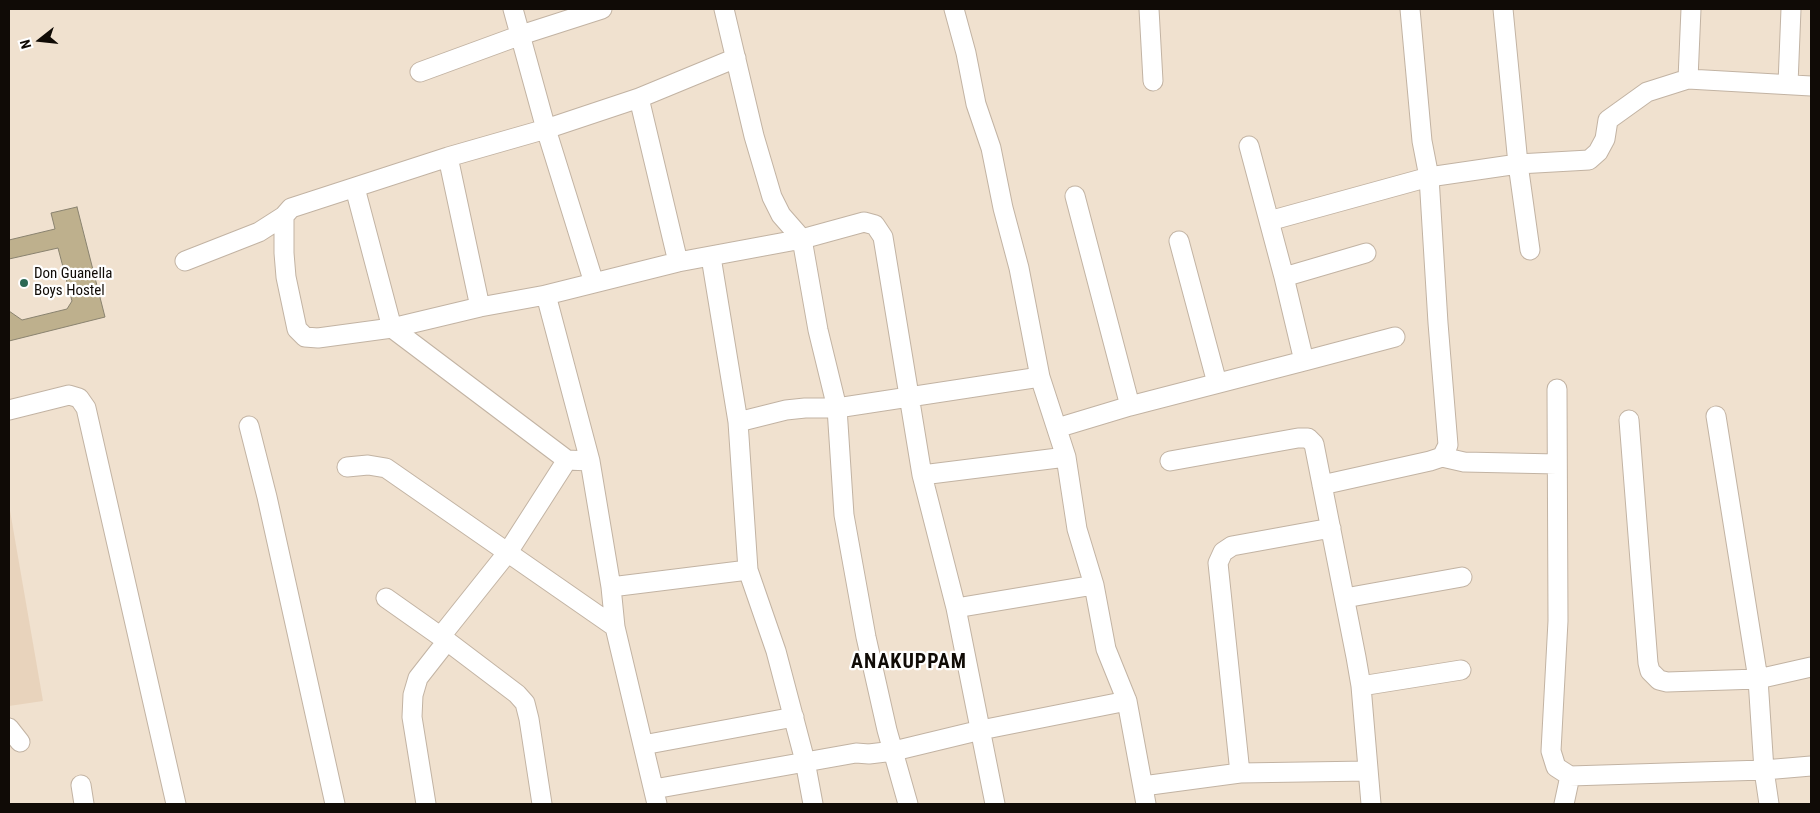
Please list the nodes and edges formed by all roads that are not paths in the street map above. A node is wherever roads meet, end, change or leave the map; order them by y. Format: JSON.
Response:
{"nodes":[{"id":1,"x":513,"y":9,"type":"edge"},
{"id":2,"x":602,"y":9,"type":"edge"},
{"id":3,"x":724,"y":9,"type":"edge"},
{"id":4,"x":954,"y":9,"type":"edge"},
{"id":5,"x":1149,"y":9,"type":"edge"},
{"id":6,"x":1410,"y":9,"type":"edge"},
{"id":7,"x":1503,"y":9,"type":"edge"},
{"id":8,"x":1691,"y":9,"type":"edge"},
{"id":9,"x":1790,"y":9,"type":"edge"},
{"id":10,"x":521,"y":35,"type":"junction"},
{"id":11,"x":736,"y":58,"type":"junction"},
{"id":12,"x":420,"y":72,"type":"dead end"},
{"id":13,"x":1688,"y":78,"type":"junction"},
{"id":14,"x":1154,"y":81,"type":"dead end"},
{"id":15,"x":1788,"y":84,"type":"junction"},
{"id":16,"x":1811,"y":86,"type":"edge"},
{"id":17,"x":639,"y":98,"type":"junction"},
{"id":18,"x":546,"y":129,"type":"junction"},
{"id":19,"x":1249,"y":146,"type":"dead end"},
{"id":20,"x":448,"y":157,"type":"junction"},
{"id":21,"x":1518,"y":164,"type":"junction"},
{"id":22,"x":1429,"y":177,"type":"junction"},
{"id":23,"x":356,"y":188,"type":"junction"},
{"id":24,"x":1075,"y":196,"type":"dead end"},
{"id":25,"x":284,"y":216,"type":"junction"},
{"id":26,"x":1270,"y":221,"type":"junction"},
{"id":27,"x":802,"y":239,"type":"junction"},
{"id":28,"x":1179,"y":241,"type":"dead end"},
{"id":29,"x":1530,"y":250,"type":"dead end"},
{"id":30,"x":1366,"y":253,"type":"dead end"},
{"id":31,"x":711,"y":257,"type":"junction"},
{"id":32,"x":185,"y":261,"type":"dead end"},
{"id":33,"x":678,"y":262,"type":"junction"},
{"id":34,"x":1284,"y":277,"type":"junction"},
{"id":35,"x":594,"y":283,"type":"junction"},
{"id":36,"x":546,"y":295,"type":"junction"},
{"id":37,"x":480,"y":307,"type":"junction"},
{"id":38,"x":392,"y":328,"type":"junction"},
{"id":39,"x":1395,"y":337,"type":"dead end"},
{"id":40,"x":1304,"y":361,"type":"junction"},
{"id":41,"x":1040,"y":376,"type":"junction"},
{"id":42,"x":1217,"y":383,"type":"junction"},
{"id":43,"x":1557,"y":388,"type":"dead end"},
{"id":44,"x":910,"y":396,"type":"junction"},
{"id":45,"x":1130,"y":406,"type":"junction"},
{"id":46,"x":837,"y":408,"type":"junction"},
{"id":47,"x":9,"y":410,"type":"edge"},
{"id":48,"x":1716,"y":416,"type":"dead end"},
{"id":49,"x":1629,"y":420,"type":"dead end"},
{"id":50,"x":738,"y":422,"type":"junction"},
{"id":51,"x":249,"y":426,"type":"dead end"},
{"id":52,"x":1057,"y":428,"type":"junction"},
{"id":53,"x":1066,"y":457,"type":"junction"},
{"id":54,"x":1442,"y":457,"type":"junction"},
{"id":55,"x":567,"y":460,"type":"junction"},
{"id":56,"x":590,"y":461,"type":"junction"},
{"id":57,"x":1170,"y":462,"type":"dead end"},
{"id":58,"x":1557,"y":464,"type":"junction"},
{"id":59,"x":347,"y":467,"type":"dead end"},
{"id":60,"x":922,"y":475,"type":"junction"},
{"id":61,"x":1322,"y":485,"type":"junction"},
{"id":62,"x":1331,"y":528,"type":"junction"},
{"id":63,"x":508,"y":552,"type":"junction"},
{"id":64,"x":748,"y":570,"type":"junction"},
{"id":65,"x":1462,"y":577,"type":"dead end"},
{"id":66,"x":1094,"y":585,"type":"junction"},
{"id":67,"x":611,"y":587,"type":"junction"},
{"id":68,"x":386,"y":598,"type":"dead end"},
{"id":69,"x":1346,"y":598,"type":"junction"},
{"id":70,"x":956,"y":608,"type":"junction"},
{"id":71,"x":615,"y":627,"type":"junction"},
{"id":72,"x":444,"y":639,"type":"junction"},
{"id":73,"x":1811,"y":667,"type":"edge"},
{"id":74,"x":1462,"y":670,"type":"dead end"},
{"id":75,"x":1758,"y":679,"type":"junction"},
{"id":76,"x":1360,"y":686,"type":"junction"},
{"id":77,"x":1127,"y":701,"type":"junction"},
{"id":78,"x":794,"y":717,"type":"junction"},
{"id":79,"x":981,"y":730,"type":"junction"},
{"id":80,"x":643,"y":745,"type":"junction"},
{"id":81,"x":894,"y":751,"type":"junction"},
{"id":82,"x":805,"y":761,"type":"junction"},
{"id":83,"x":1811,"y":766,"type":"edge"},
{"id":84,"x":1764,"y":770,"type":"junction"},
{"id":85,"x":1368,"y":771,"type":"junction"},
{"id":86,"x":1240,"y":773,"type":"junction"},
{"id":87,"x":1570,"y":776,"type":"junction"},
{"id":88,"x":81,"y":785,"type":"dead end"},
{"id":89,"x":1143,"y":786,"type":"junction"},
{"id":90,"x":656,"y":797,"type":"edge"},
{"id":91,"x":84,"y":804,"type":"edge"},
{"id":92,"x":176,"y":804,"type":"edge"},
{"id":93,"x":335,"y":804,"type":"edge"},
{"id":94,"x":426,"y":804,"type":"edge"},
{"id":95,"x":542,"y":804,"type":"edge"},
{"id":96,"x":813,"y":804,"type":"edge"},
{"id":97,"x":908,"y":804,"type":"edge"},
{"id":98,"x":996,"y":804,"type":"edge"},
{"id":99,"x":1146,"y":804,"type":"edge"},
{"id":100,"x":1371,"y":804,"type":"edge"},
{"id":101,"x":1564,"y":804,"type":"edge"},
{"id":102,"x":1769,"y":804,"type":"edge"}],
"edges":[{"from":1,"to":10,"type":"street"},
{"from":2,"to":10,"type":"street"},
{"from":3,"to":11,"type":"street"},
{"from":4,"to":41,"type":"street"},
{"from":5,"to":14,"type":"street"},
{"from":6,"to":22,"type":"street"},
{"from":7,"to":21,"type":"street"},
{"from":8,"to":13,"type":"street"},
{"from":9,"to":15,"type":"street"},
{"from":10,"to":12,"type":"street"},
{"from":10,"to":18,"type":"street"},
{"from":11,"to":17,"type":"street"},
{"from":11,"to":27,"type":"street"},
{"from":13,"to":15,"type":"street"},
{"from":13,"to":21,"type":"street"},
{"from":15,"to":16,"type":"street"},
{"from":17,"to":18,"type":"street"},
{"from":17,"to":33,"type":"street"},
{"from":18,"to":20,"type":"street"},
{"from":18,"to":35,"type":"street"},
{"from":19,"to":26,"type":"street"},
{"from":20,"to":23,"type":"street"},
{"from":20,"to":37,"type":"street"},
{"from":21,"to":22,"type":"street"},
{"from":21,"to":29,"type":"street"},
{"from":22,"to":26,"type":"street"},
{"from":22,"to":54,"type":"street"},
{"from":23,"to":25,"type":"street"},
{"from":23,"to":38,"type":"street"},
{"from":24,"to":45,"type":"street"},
{"from":25,"to":32,"type":"street"},
{"from":25,"to":38,"type":"street"},
{"from":26,"to":34,"type":"street"},
{"from":27,"to":31,"type":"street"},
{"from":27,"to":44,"type":"street"},
{"from":27,"to":46,"type":"street"},
{"from":28,"to":42,"type":"street"},
{"from":30,"to":34,"type":"street"},
{"from":31,"to":33,"type":"street"},
{"from":31,"to":50,"type":"street"},
{"from":33,"to":35,"type":"street"},
{"from":34,"to":40,"type":"street"},
{"from":35,"to":36,"type":"street"},
{"from":36,"to":37,"type":"street"},
{"from":36,"to":56,"type":"street"},
{"from":37,"to":38,"type":"street"},
{"from":38,"to":55,"type":"street"},
{"from":39,"to":40,"type":"street"},
{"from":40,"to":42,"type":"street"},
{"from":41,"to":44,"type":"street"},
{"from":41,"to":52,"type":"street"},
{"from":42,"to":45,"type":"street"},
{"from":43,"to":58,"type":"street"},
{"from":44,"to":46,"type":"street"},
{"from":44,"to":60,"type":"street"},
{"from":45,"to":52,"type":"street"},
{"from":46,"to":50,"type":"street"},
{"from":46,"to":81,"type":"street"},
{"from":47,"to":92,"type":"street"},
{"from":48,"to":75,"type":"street"},
{"from":49,"to":75,"type":"street"},
{"from":50,"to":64,"type":"street"},
{"from":51,"to":93,"type":"street"},
{"from":52,"to":53,"type":"street"},
{"from":53,"to":60,"type":"street"},
{"from":53,"to":66,"type":"street"},
{"from":54,"to":58,"type":"street"},
{"from":54,"to":61,"type":"street"},
{"from":55,"to":56,"type":"street"},
{"from":55,"to":63,"type":"street"},
{"from":56,"to":67,"type":"street"},
{"from":57,"to":61,"type":"street"},
{"from":58,"to":87,"type":"street"},
{"from":59,"to":63,"type":"street"},
{"from":60,"to":70,"type":"street"},
{"from":61,"to":62,"type":"street"},
{"from":62,"to":69,"type":"street"},
{"from":62,"to":86,"type":"street"},
{"from":63,"to":71,"type":"street"},
{"from":63,"to":72,"type":"street"},
{"from":64,"to":67,"type":"street"},
{"from":64,"to":78,"type":"street"},
{"from":65,"to":69,"type":"street"},
{"from":66,"to":70,"type":"street"},
{"from":66,"to":77,"type":"street"},
{"from":67,"to":71,"type":"street"},
{"from":68,"to":72,"type":"street"},
{"from":69,"to":76,"type":"street"},
{"from":70,"to":79,"type":"street"},
{"from":71,"to":80,"type":"street"},
{"from":72,"to":94,"type":"street"},
{"from":72,"to":95,"type":"street"},
{"from":73,"to":75,"type":"street"},
{"from":74,"to":76,"type":"street"},
{"from":75,"to":84,"type":"street"},
{"from":76,"to":85,"type":"street"},
{"from":77,"to":79,"type":"street"},
{"from":77,"to":89,"type":"street"},
{"from":78,"to":80,"type":"street"},
{"from":78,"to":82,"type":"street"},
{"from":79,"to":81,"type":"street"},
{"from":79,"to":98,"type":"street"},
{"from":80,"to":90,"type":"street"},
{"from":81,"to":82,"type":"street"},
{"from":81,"to":97,"type":"street"},
{"from":82,"to":90,"type":"street"},
{"from":82,"to":96,"type":"street"},
{"from":83,"to":84,"type":"street"},
{"from":84,"to":87,"type":"street"},
{"from":84,"to":102,"type":"street"},
{"from":85,"to":86,"type":"street"},
{"from":85,"to":100,"type":"street"},
{"from":86,"to":89,"type":"street"},
{"from":87,"to":101,"type":"street"},
{"from":88,"to":91,"type":"street"},
{"from":89,"to":99,"type":"street"}]}
